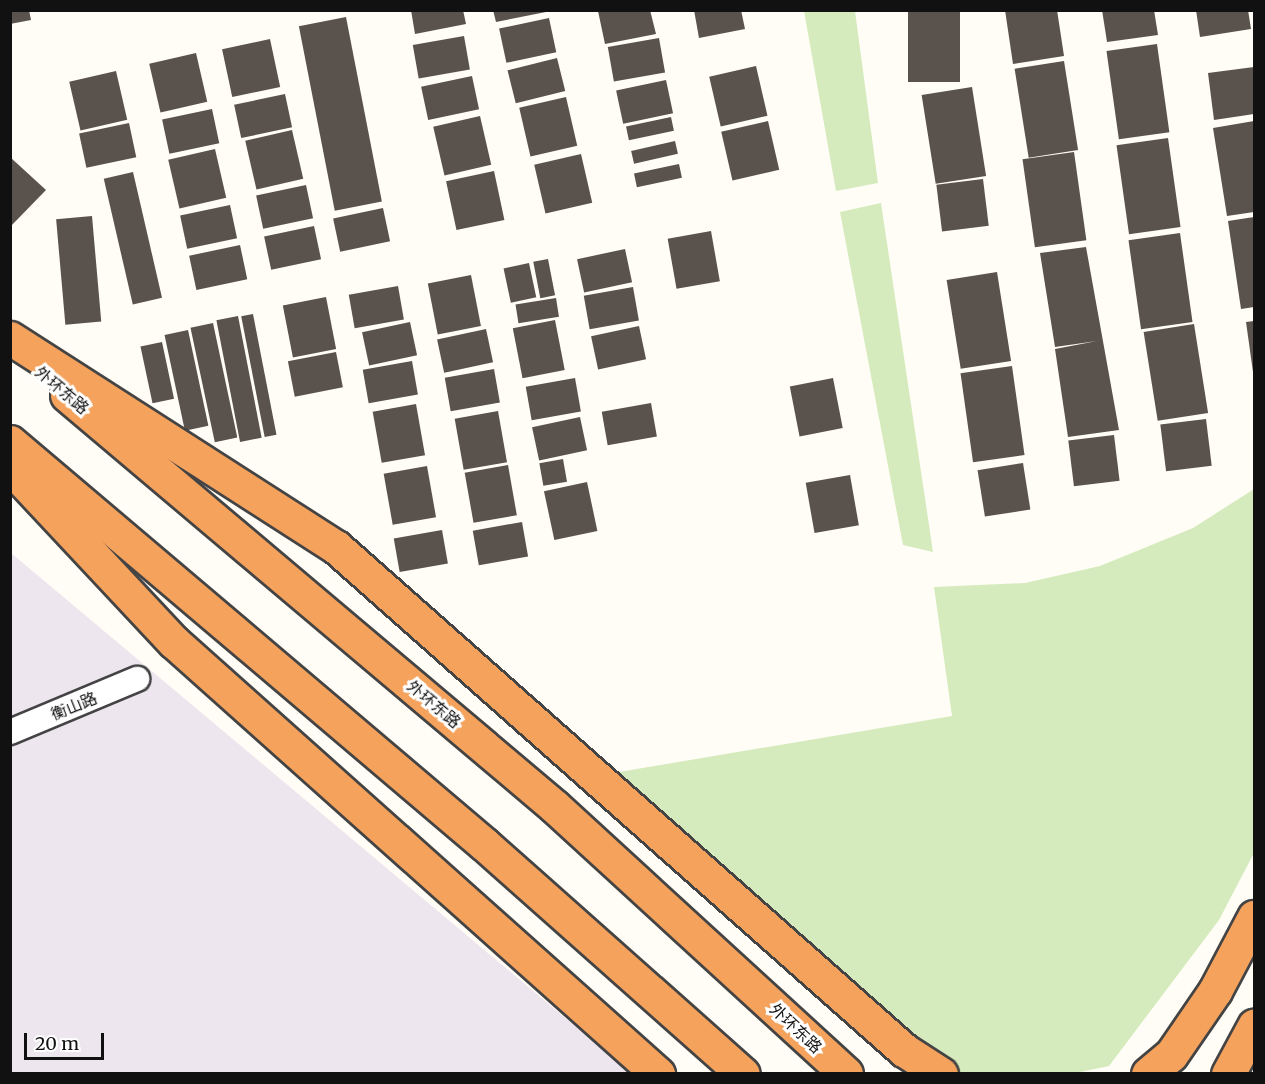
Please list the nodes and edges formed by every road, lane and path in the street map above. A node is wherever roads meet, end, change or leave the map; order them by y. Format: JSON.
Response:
{"nodes":[{"id":1,"x":10,"y":338,"type":"edge"},
{"id":2,"x":10,"y":347,"type":"edge"},
{"id":3,"x":10,"y":442,"type":"edge"},
{"id":4,"x":10,"y":467,"type":"edge"},
{"id":5,"x":137,"y":679,"type":"dead end"},
{"id":6,"x":10,"y":732,"type":"edge"},
{"id":7,"x":1254,"y":917,"type":"edge"},
{"id":8,"x":1254,"y":1026,"type":"edge"},
{"id":9,"x":658,"y":1074,"type":"edge"},
{"id":10,"x":743,"y":1074,"type":"edge"},
{"id":11,"x":846,"y":1074,"type":"edge"},
{"id":12,"x":941,"y":1074,"type":"edge"},
{"id":13,"x":1148,"y":1074,"type":"edge"},
{"id":14,"x":1227,"y":1074,"type":"edge"}],
"edges":[{"from":1,"to":12,"type":"highway"},
{"from":2,"to":11,"type":"highway","name":"外环东路"},
{"from":3,"to":10,"type":"highway"},
{"from":4,"to":9,"type":"highway"},
{"from":5,"to":6,"type":"street","name":"衡山路"},
{"from":7,"to":13,"type":"highway"},
{"from":8,"to":14,"type":"highway"}]}
